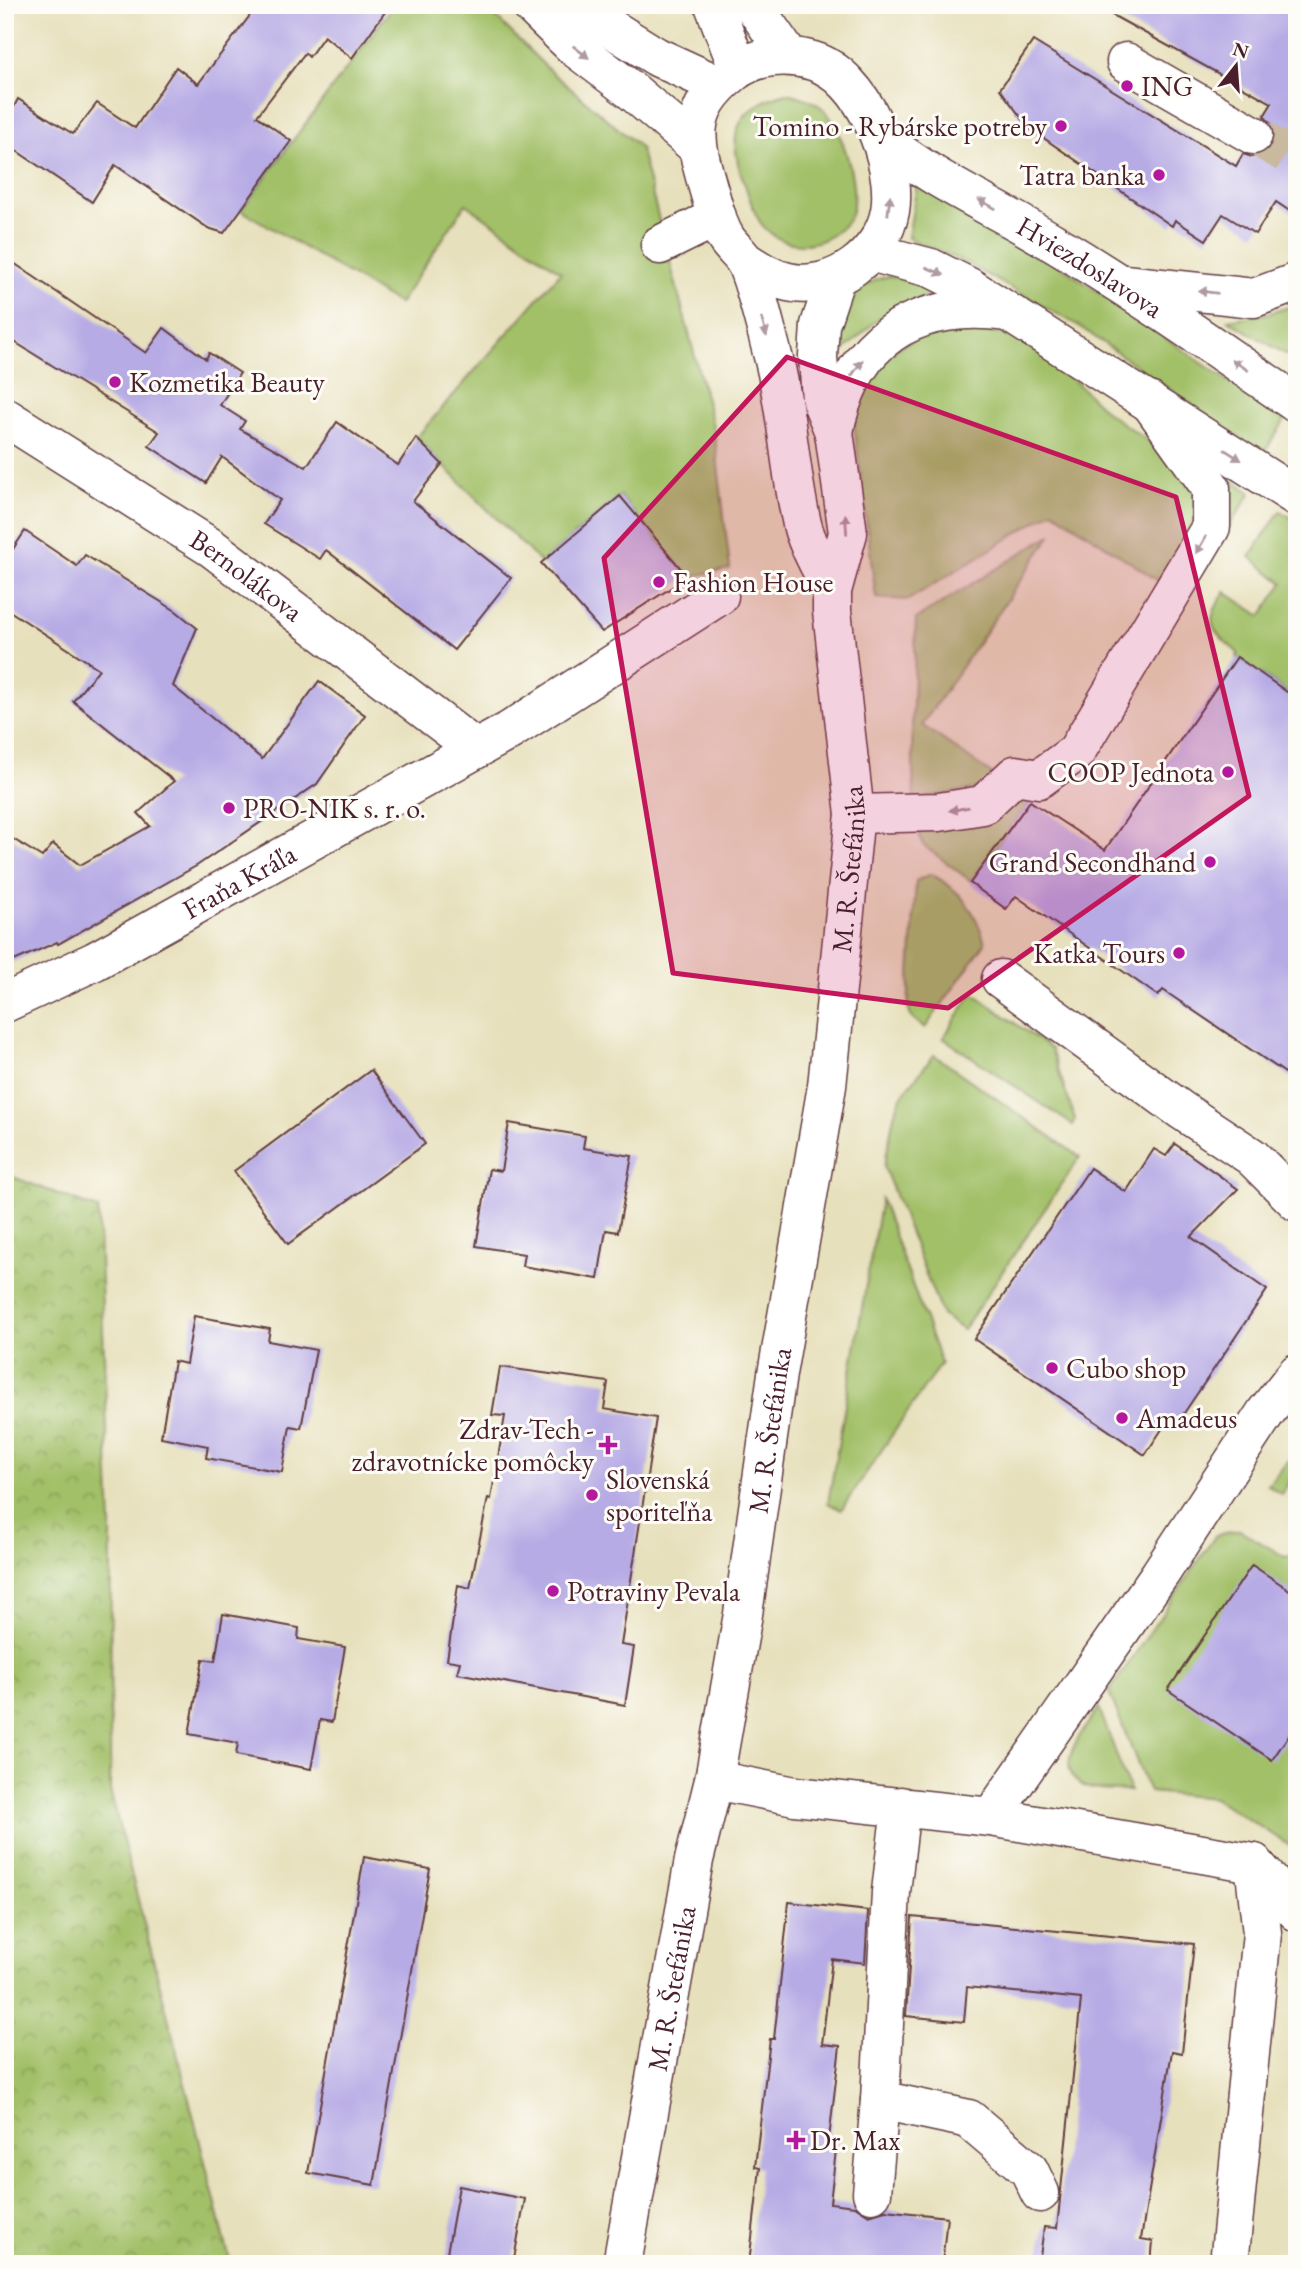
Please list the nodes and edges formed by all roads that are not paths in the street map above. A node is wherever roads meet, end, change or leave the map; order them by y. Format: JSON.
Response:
{"nodes":[{"id":1,"x":531,"y":5,"type":"edge"},
{"id":2,"x":581,"y":5,"type":"edge"},
{"id":3,"x":714,"y":5,"type":"edge"},
{"id":4,"x":753,"y":5,"type":"edge"},
{"id":5,"x":788,"y":55,"type":"junction"},
{"id":6,"x":1126,"y":62,"type":"dead end"},
{"id":7,"x":728,"y":77,"type":"junction"},
{"id":8,"x":1253,"y":135,"type":"tunnel mouth"},
{"id":9,"x":880,"y":137,"type":"junction"},
{"id":10,"x":695,"y":145,"type":"junction"},
{"id":11,"x":717,"y":217,"type":"junction"},
{"id":12,"x":660,"y":246,"type":"dead end"},
{"id":13,"x":870,"y":252,"type":"junction"},
{"id":14,"x":745,"y":261,"type":"junction"},
{"id":15,"x":836,"y":277,"type":"junction"},
{"id":16,"x":1297,"y":282,"type":"edge"},
{"id":17,"x":1123,"y":284,"type":"junction"},
{"id":18,"x":1014,"y":313,"type":"junction"},
{"id":19,"x":1149,"y":401,"type":"junction"},
{"id":20,"x":1297,"y":404,"type":"edge"},
{"id":21,"x":5,"y":417,"type":"edge"},
{"id":22,"x":834,"y":432,"type":"junction"},
{"id":23,"x":1297,"y":496,"type":"edge"},
{"id":24,"x":832,"y":590,"type":"junction"},
{"id":25,"x":719,"y":596,"type":"dead end"},
{"id":26,"x":476,"y":749,"type":"junction"},
{"id":27,"x":855,"y":814,"type":"junction"},
{"id":28,"x":1002,"y":979,"type":"dead end"},
{"id":29,"x":5,"y":1003,"type":"edge"},
{"id":30,"x":1297,"y":1202,"type":"edge"},
{"id":31,"x":1297,"y":1373,"type":"edge"},
{"id":32,"x":714,"y":1780,"type":"junction"},
{"id":33,"x":901,"y":1806,"type":"junction"},
{"id":34,"x":991,"y":1817,"type":"junction"},
{"id":35,"x":1254,"y":1863,"type":"junction"},
{"id":36,"x":1297,"y":1912,"type":"edge"},
{"id":37,"x":880,"y":2100,"type":"junction"},
{"id":38,"x":873,"y":2193,"type":"dead end"},
{"id":39,"x":1040,"y":2193,"type":"dead end"},
{"id":40,"x":622,"y":2264,"type":"edge"},
{"id":41,"x":1230,"y":2264,"type":"edge"}],
"edges":[{"from":1,"to":10,"type":"street","one_way":true},
{"from":2,"to":7,"type":"street"},
{"from":3,"to":7,"type":"street"},
{"from":4,"to":5,"type":"street"},
{"from":5,"to":7,"type":"street"},
{"from":5,"to":9,"type":"street"},
{"from":6,"to":8,"type":"street"},
{"from":7,"to":10,"type":"street"},
{"from":13,"to":9,"type":"street","one_way":true},
{"from":17,"to":9,"type":"street","name":"Hviezdoslavova","one_way":true},
{"from":10,"to":11,"type":"street"},
{"from":11,"to":12,"type":"street"},
{"from":11,"to":14,"type":"street"},
{"from":13,"to":15,"type":"street"},
{"from":13,"to":18,"type":"street","one_way":true},
{"from":14,"to":15,"type":"street"},
{"from":14,"to":24,"type":"street","name":"M. R. Štefánika","one_way":true},
{"from":15,"to":22,"type":"street","name":"M. R. Štefánika"},
{"from":16,"to":17,"type":"street","one_way":true},
{"from":20,"to":17,"type":"street","name":"Hviezdoslavova","one_way":true},
{"from":18,"to":19,"type":"street"},
{"from":22,"to":18,"type":"street","name":"M. R. Štefánika","one_way":true},
{"from":19,"to":23,"type":"street","one_way":true},
{"from":19,"to":27,"type":"street","one_way":true},
{"from":21,"to":26,"type":"street","name":"Bernolákova"},
{"from":24,"to":22,"type":"street","name":"M. R. Štefánika","one_way":true},
{"from":24,"to":27,"type":"street","name":"M. R. Štefánika"},
{"from":25,"to":26,"type":"street","name":"Fraňa Kráľa"},
{"from":26,"to":29,"type":"street","name":"Fraňa Kráľa"},
{"from":27,"to":32,"type":"street","name":"M. R. Štefánika"},
{"from":28,"to":30,"type":"street"},
{"from":31,"to":34,"type":"street"},
{"from":32,"to":33,"type":"street"},
{"from":32,"to":40,"type":"street","name":"M. R. Štefánika"},
{"from":33,"to":34,"type":"street"},
{"from":33,"to":37,"type":"street"},
{"from":34,"to":35,"type":"street"},
{"from":35,"to":36,"type":"street"},
{"from":35,"to":41,"type":"street"},
{"from":37,"to":38,"type":"street"},
{"from":37,"to":39,"type":"street"}]}
